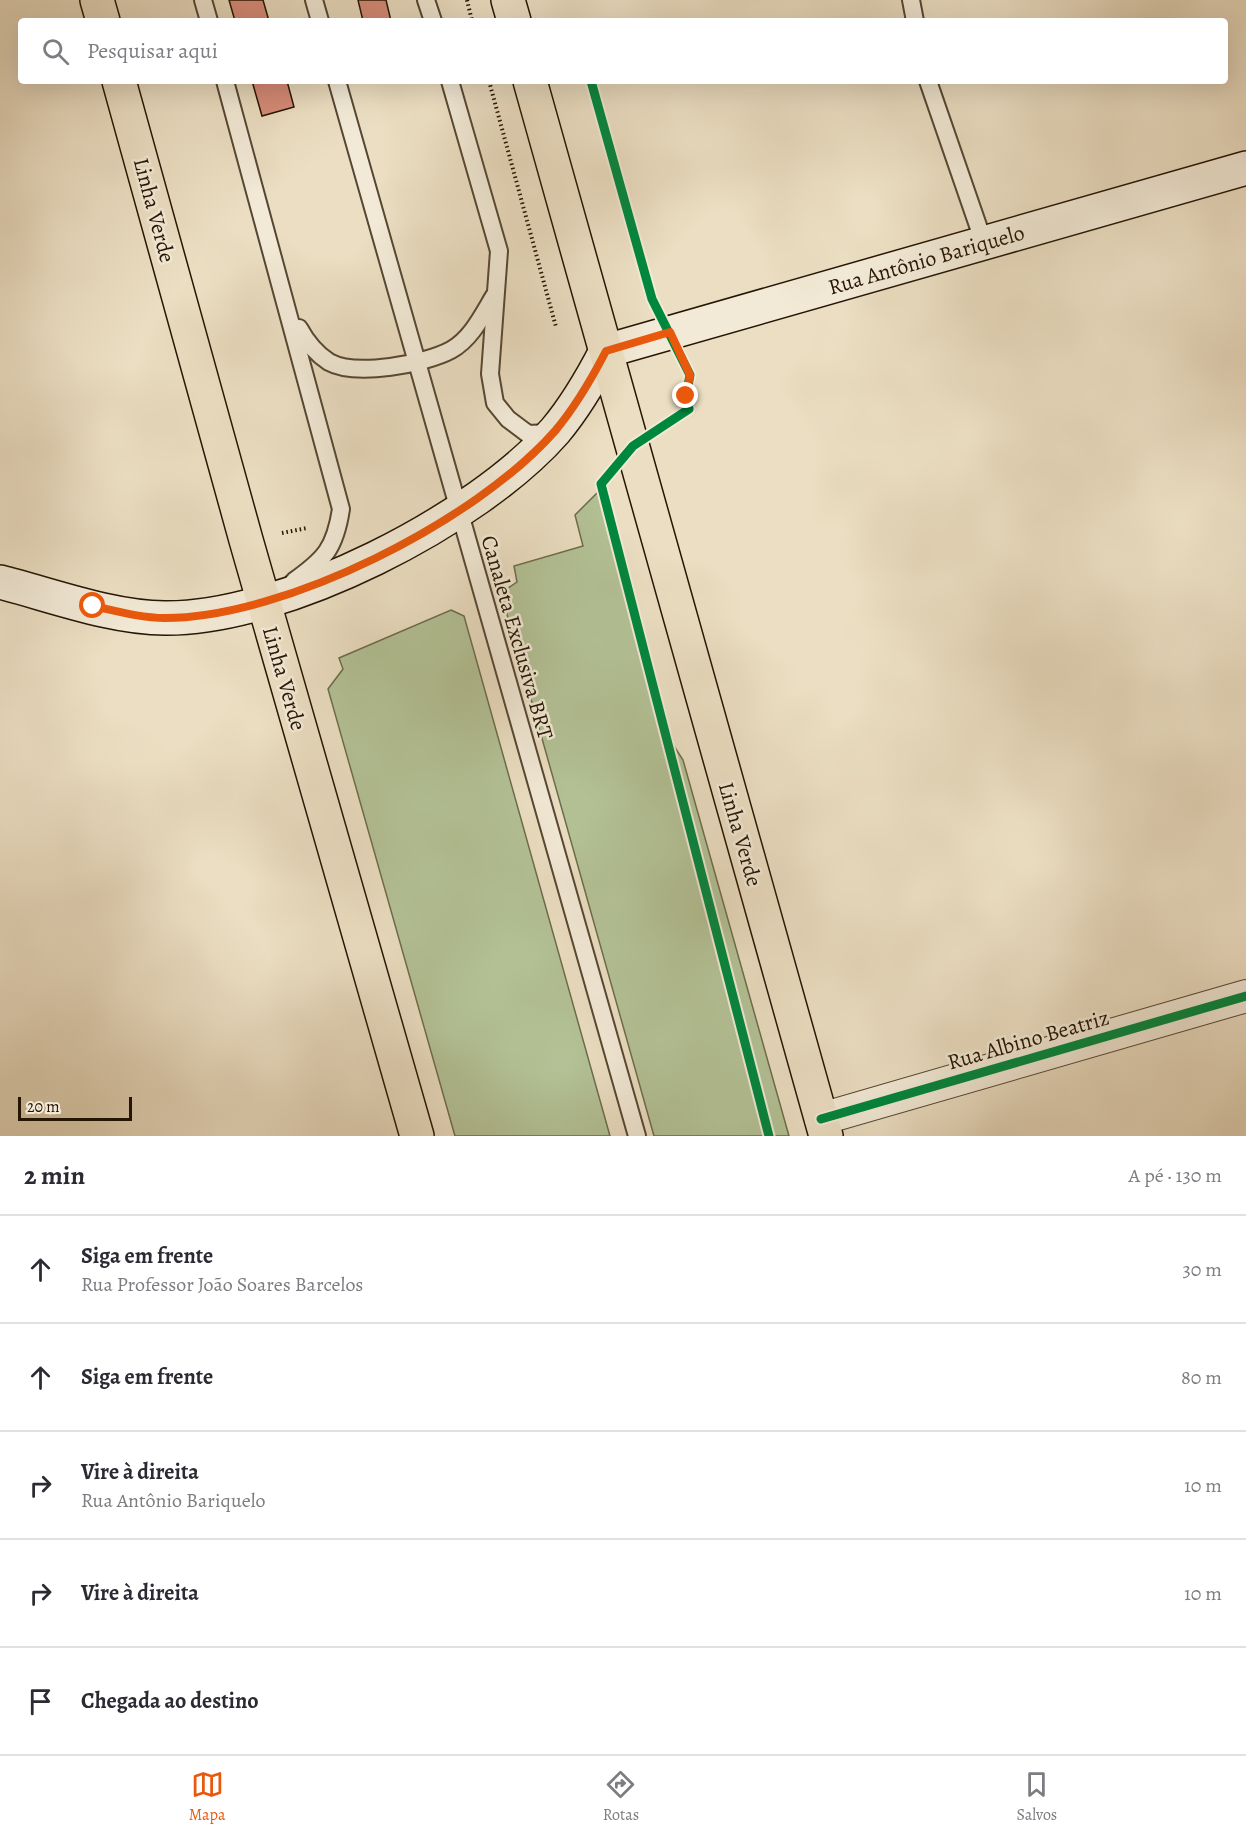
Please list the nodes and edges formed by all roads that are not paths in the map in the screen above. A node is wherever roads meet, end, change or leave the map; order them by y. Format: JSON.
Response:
{"nodes":[{"id":1,"x":97,"y":0,"type":"edge"},
{"id":2,"x":203,"y":0,"type":"edge"},
{"id":3,"x":314,"y":0,"type":"edge"},
{"id":4,"x":426,"y":0,"type":"edge"},
{"id":5,"x":508,"y":0,"type":"edge"},
{"id":6,"x":910,"y":0,"type":"edge"},
{"id":7,"x":102,"y":18,"type":"edge"},
{"id":8,"x":208,"y":18,"type":"edge"},
{"id":9,"x":319,"y":18,"type":"edge"},
{"id":10,"x":431,"y":18,"type":"edge"},
{"id":11,"x":512,"y":18,"type":"edge"},
{"id":12,"x":914,"y":18,"type":"edge"},
{"id":13,"x":120,"y":84,"type":"edge"},
{"id":14,"x":226,"y":84,"type":"edge"},
{"id":15,"x":338,"y":84,"type":"edge"},
{"id":16,"x":451,"y":84,"type":"edge"},
{"id":17,"x":531,"y":84,"type":"edge"},
{"id":18,"x":929,"y":84,"type":"edge"},
{"id":19,"x":1246,"y":168,"type":"edge"},
{"id":20,"x":984,"y":243,"type":"junction"},
{"id":21,"x":495,"y":293,"type":"junction"},
{"id":22,"x":289,"y":309,"type":"junction"},
{"id":23,"x":606,"y":351,"type":"junction"},
{"id":24,"x":418,"y":362,"type":"junction"},
{"id":25,"x":553,"y":433,"type":"junction"},
{"id":26,"x":459,"y":512,"type":"junction"},
{"id":27,"x":0,"y":582,"type":"edge"},
{"id":28,"x":264,"y":602,"type":"junction"},
{"id":29,"x":1246,"y":996,"type":"edge"},
{"id":30,"x":823,"y":1127,"type":"edge"},
{"id":31,"x":417,"y":1136,"type":"edge"},
{"id":32,"x":637,"y":1136,"type":"edge"}],
"edges":[{"from":1,"to":7,"type":"highway"},
{"from":2,"to":8,"type":"lane"},
{"from":3,"to":9,"type":"lane"},
{"from":4,"to":10,"type":"lane"},
{"from":5,"to":11,"type":"highway"},
{"from":6,"to":12,"type":"lane"},
{"from":13,"to":28,"type":"highway","name":"Linha Verde"},
{"from":14,"to":22,"type":"lane"},
{"from":15,"to":24,"type":"lane","name":"Canaleta Exclusiva BRT"},
{"from":16,"to":21,"type":"lane"},
{"from":17,"to":23,"type":"highway","name":"Linha Verde"},
{"from":18,"to":20,"type":"lane"},
{"from":19,"to":20,"type":"main road","name":"Rua Antônio Bariquelo"},
{"from":20,"to":23,"type":"main road","name":"Rua Antônio Bariquelo"},
{"from":21,"to":24,"type":"lane"},
{"from":21,"to":25,"type":"lane"},
{"from":22,"to":24,"type":"lane"},
{"from":22,"to":28,"type":"lane"},
{"from":23,"to":25,"type":"main road"},
{"from":23,"to":30,"type":"highway","name":"Linha Verde"},
{"from":24,"to":26,"type":"lane","name":"Canaleta Exclusiva BRT"},
{"from":25,"to":26,"type":"main road"},
{"from":26,"to":28,"type":"main road"},
{"from":26,"to":32,"type":"lane","name":"Canaleta Exclusiva BRT"},
{"from":27,"to":28,"type":"main road"},
{"from":28,"to":31,"type":"highway","name":"Linha Verde"},
{"from":29,"to":30,"type":"street","name":"Rua Albino Beatriz"}]}
